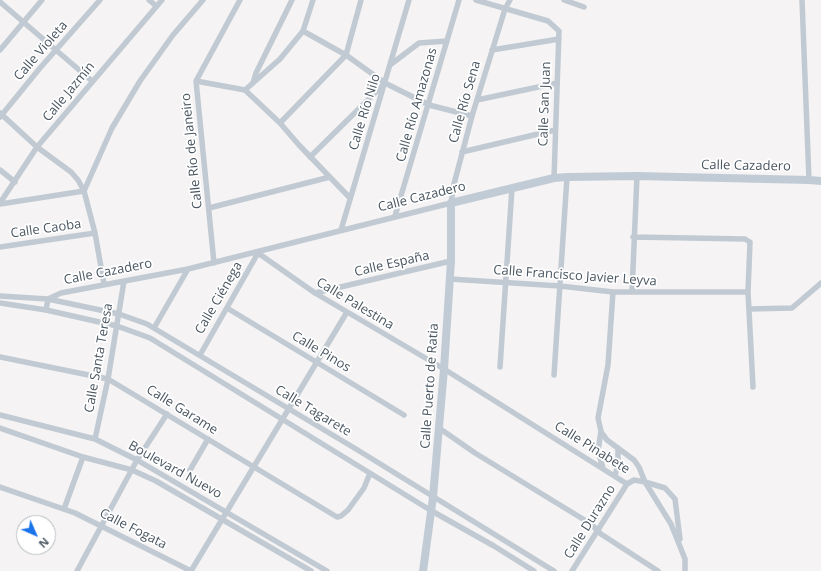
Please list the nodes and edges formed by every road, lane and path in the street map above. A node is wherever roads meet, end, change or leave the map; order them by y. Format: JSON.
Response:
{"nodes":[{"id":1,"x":42,"y":0,"type":"edge"},
{"id":2,"x":100,"y":0,"type":"edge"},
{"id":3,"x":149,"y":0,"type":"edge"},
{"id":4,"x":162,"y":0,"type":"edge"},
{"id":5,"x":203,"y":0,"type":"edge"},
{"id":6,"x":240,"y":0,"type":"edge"},
{"id":7,"x":292,"y":0,"type":"edge"},
{"id":8,"x":313,"y":0,"type":"edge"},
{"id":9,"x":361,"y":0,"type":"edge"},
{"id":10,"x":409,"y":0,"type":"edge"},
{"id":11,"x":459,"y":0,"type":"edge"},
{"id":12,"x":476,"y":0,"type":"edge"},
{"id":13,"x":510,"y":0,"type":"edge"},
{"id":14,"x":564,"y":0,"type":"edge"},
{"id":15,"x":802,"y":0,"type":"edge"},
{"id":16,"x":0,"y":2,"type":"edge"},
{"id":17,"x":156,"y":6,"type":"junction"},
{"id":18,"x":584,"y":8,"type":"dead end"},
{"id":19,"x":505,"y":9,"type":"junction"},
{"id":20,"x":23,"y":22,"type":"junction"},
{"id":21,"x":303,"y":31,"type":"junction"},
{"id":22,"x":559,"y":39,"type":"junction"},
{"id":23,"x":447,"y":41,"type":"junction"},
{"id":24,"x":0,"y":50,"type":"edge"},
{"id":25,"x":56,"y":50,"type":"junction"},
{"id":26,"x":492,"y":50,"type":"junction"},
{"id":27,"x":346,"y":55,"type":"junction"},
{"id":28,"x":390,"y":65,"type":"junction"},
{"id":29,"x":92,"y":81,"type":"junction"},
{"id":30,"x":196,"y":81,"type":"junction"},
{"id":31,"x":385,"y":83,"type":"junction"},
{"id":32,"x":557,"y":83,"type":"junction"},
{"id":33,"x":253,"y":84,"type":"junction"},
{"id":34,"x":245,"y":90,"type":"junction"},
{"id":35,"x":478,"y":100,"type":"junction"},
{"id":36,"x":429,"y":105,"type":"junction"},
{"id":37,"x":1,"y":115,"type":"edge"},
{"id":38,"x":472,"y":116,"type":"junction"},
{"id":39,"x":280,"y":123,"type":"junction"},
{"id":40,"x":555,"y":130,"type":"junction"},
{"id":41,"x":37,"y":147,"type":"junction"},
{"id":42,"x":462,"y":152,"type":"junction"},
{"id":43,"x":310,"y":157,"type":"junction"},
{"id":44,"x":0,"y":170,"type":"edge"},
{"id":45,"x":567,"y":176,"type":"junction"},
{"id":46,"x":637,"y":176,"type":"junction"},
{"id":47,"x":330,"y":178,"type":"junction"},
{"id":48,"x":554,"y":178,"type":"junction"},
{"id":49,"x":809,"y":180,"type":"junction"},
{"id":50,"x":821,"y":181,"type":"edge"},
{"id":51,"x":15,"y":182,"type":"junction"},
{"id":52,"x":512,"y":188,"type":"junction"},
{"id":53,"x":84,"y":191,"type":"junction"},
{"id":54,"x":350,"y":198,"type":"junction"},
{"id":55,"x":451,"y":203,"type":"junction"},
{"id":56,"x":0,"y":204,"type":"edge"},
{"id":57,"x":209,"y":208,"type":"junction"},
{"id":58,"x":395,"y":216,"type":"junction"},
{"id":59,"x":341,"y":230,"type":"junction"},
{"id":60,"x":95,"y":233,"type":"junction"},
{"id":61,"x":633,"y":237,"type":"junction"},
{"id":62,"x":0,"y":247,"type":"edge"},
{"id":63,"x":258,"y":252,"type":"junction"},
{"id":64,"x":451,"y":262,"type":"junction"},
{"id":65,"x":214,"y":263,"type":"junction"},
{"id":66,"x":188,"y":269,"type":"junction"},
{"id":67,"x":450,"y":279,"type":"junction"},
{"id":68,"x":124,"y":281,"type":"junction"},
{"id":69,"x":506,"y":283,"type":"junction"},
{"id":70,"x":821,"y":283,"type":"edge"},
{"id":71,"x":104,"y":284,"type":"junction"},
{"id":72,"x":560,"y":286,"type":"junction"},
{"id":73,"x":613,"y":292,"type":"junction"},
{"id":74,"x":632,"y":292,"type":"junction"},
{"id":75,"x":748,"y":292,"type":"junction"},
{"id":76,"x":315,"y":293,"type":"junction"},
{"id":77,"x":0,"y":296,"type":"edge"},
{"id":78,"x":48,"y":299,"type":"junction"},
{"id":79,"x":0,"y":303,"type":"edge"},
{"id":80,"x":227,"y":308,"type":"junction"},
{"id":81,"x":749,"y":309,"type":"junction"},
{"id":82,"x":46,"y":310,"type":"junction"},
{"id":83,"x":347,"y":312,"type":"junction"},
{"id":84,"x":119,"y":314,"type":"junction"},
{"id":85,"x":117,"y":326,"type":"junction"},
{"id":86,"x":154,"y":328,"type":"junction"},
{"id":87,"x":200,"y":355,"type":"junction"},
{"id":88,"x":0,"y":357,"type":"edge"},
{"id":89,"x":317,"y":363,"type":"junction"},
{"id":90,"x":500,"y":367,"type":"dead end"},
{"id":91,"x":444,"y":369,"type":"junction"},
{"id":92,"x":554,"y":375,"type":"dead end"},
{"id":93,"x":108,"y":379,"type":"junction"},
{"id":94,"x":753,"y":387,"type":"dead end"},
{"id":95,"x":289,"y":409,"type":"junction"},
{"id":96,"x":167,"y":414,"type":"junction"},
{"id":97,"x":0,"y":415,"type":"edge"},
{"id":98,"x":404,"y":415,"type":"dead end"},
{"id":99,"x":283,"y":419,"type":"junction"},
{"id":100,"x":0,"y":428,"type":"edge"},
{"id":101,"x":439,"y":428,"type":"junction"},
{"id":102,"x":601,"y":431,"type":"junction"},
{"id":103,"x":95,"y":439,"type":"junction"},
{"id":104,"x":208,"y":439,"type":"junction"},
{"id":105,"x":618,"y":448,"type":"junction"},
{"id":106,"x":83,"y":457,"type":"junction"},
{"id":107,"x":137,"y":460,"type":"junction"},
{"id":108,"x":255,"y":467,"type":"junction"},
{"id":109,"x":603,"y":468,"type":"junction"},
{"id":110,"x":132,"y":470,"type":"junction"},
{"id":111,"x":190,"y":470,"type":"dead end"},
{"id":112,"x":370,"y":473,"type":"junction"},
{"id":113,"x":615,"y":476,"type":"junction"},
{"id":114,"x":645,"y":482,"type":"junction"},
{"id":115,"x":627,"y":484,"type":"junction"},
{"id":116,"x":0,"y":487,"type":"edge"},
{"id":117,"x":433,"y":497,"type":"junction"},
{"id":118,"x":64,"y":509,"type":"junction"},
{"id":119,"x":430,"y":510,"type":"junction"},
{"id":120,"x":227,"y":512,"type":"junction"},
{"id":121,"x":222,"y":519,"type":"junction"},
{"id":122,"x":100,"y":525,"type":"junction"},
{"id":123,"x":597,"y":530,"type":"junction"},
{"id":124,"x":500,"y":538,"type":"junction"},
{"id":125,"x":680,"y":543,"type":"junction"},
{"id":126,"x":494,"y":546,"type":"junction"},
{"id":127,"x":77,"y":571,"type":"edge"},
{"id":128,"x":191,"y":571,"type":"edge"},
{"id":129,"x":311,"y":571,"type":"edge"},
{"id":130,"x":327,"y":571,"type":"edge"},
{"id":131,"x":423,"y":571,"type":"edge"},
{"id":132,"x":534,"y":571,"type":"edge"},
{"id":133,"x":554,"y":571,"type":"edge"},
{"id":134,"x":572,"y":571,"type":"edge"},
{"id":135,"x":658,"y":571,"type":"edge"},
{"id":136,"x":685,"y":571,"type":"edge"}],
"edges":[{"from":1,"to":20,"type":"street"},
{"from":2,"to":25,"type":"street","name":"Calle Violeta"},
{"from":3,"to":17,"type":"street"},
{"from":4,"to":17,"type":"street","name":"Calle Jazmín"},
{"from":5,"to":53,"type":"street"},
{"from":6,"to":30,"type":"street","name":"Calle Río de Janeiro"},
{"from":7,"to":33,"type":"street"},
{"from":8,"to":21,"type":"street"},
{"from":9,"to":27,"type":"street"},
{"from":10,"to":28,"type":"street","name":"Calle Río Nilo"},
{"from":11,"to":23,"type":"street","name":"Calle Río Amazonas"},
{"from":12,"to":19,"type":"street"},
{"from":13,"to":19,"type":"street","name":"Calle Río Sena"},
{"from":14,"to":18,"type":"street"},
{"from":15,"to":49,"type":"street"},
{"from":16,"to":20,"type":"street"},
{"from":17,"to":29,"type":"street","name":"Calle Jazmín"},
{"from":19,"to":22,"type":"street","name":"Calle San Juan"},
{"from":19,"to":26,"type":"street","name":"Calle Río Sena"},
{"from":20,"to":24,"type":"street"},
{"from":20,"to":25,"type":"street"},
{"from":21,"to":27,"type":"street"},
{"from":21,"to":33,"type":"street"},
{"from":22,"to":26,"type":"street"},
{"from":22,"to":32,"type":"street","name":"Calle San Juan"},
{"from":23,"to":28,"type":"street"},
{"from":23,"to":36,"type":"street","name":"Calle Río Amazonas"},
{"from":25,"to":29,"type":"street"},
{"from":25,"to":37,"type":"street","name":"Calle Violeta"},
{"from":26,"to":35,"type":"street","name":"Calle Río Sena"},
{"from":27,"to":31,"type":"street"},
{"from":27,"to":39,"type":"street"},
{"from":28,"to":31,"type":"street","name":"Calle Río Nilo"},
{"from":29,"to":41,"type":"street","name":"Calle Jazmín"},
{"from":30,"to":34,"type":"street"},
{"from":30,"to":57,"type":"street","name":"Calle Río de Janeiro"},
{"from":31,"to":36,"type":"street"},
{"from":31,"to":43,"type":"street"},
{"from":31,"to":54,"type":"street","name":"Calle Río Nilo"},
{"from":32,"to":35,"type":"street"},
{"from":32,"to":40,"type":"street","name":"Calle San Juan"},
{"from":33,"to":34,"type":"street"},
{"from":34,"to":39,"type":"street"},
{"from":35,"to":38,"type":"street","name":"Calle Río Sena"},
{"from":36,"to":38,"type":"street"},
{"from":36,"to":58,"type":"street","name":"Calle Río Amazonas"},
{"from":37,"to":41,"type":"street"},
{"from":38,"to":42,"type":"street","name":"Calle Río Sena"},
{"from":39,"to":43,"type":"street"},
{"from":40,"to":42,"type":"street"},
{"from":40,"to":48,"type":"street","name":"Calle San Juan"},
{"from":41,"to":51,"type":"street","name":"Calle Jazmín"},
{"from":41,"to":53,"type":"street"},
{"from":42,"to":55,"type":"street","name":"Calle Río Sena"},
{"from":43,"to":47,"type":"street"},
{"from":44,"to":51,"type":"street"},
{"from":45,"to":46,"type":"street","name":"Calle Cazadero"},
{"from":45,"to":48,"type":"street","name":"Calle Cazadero"},
{"from":45,"to":72,"type":"street"},
{"from":46,"to":49,"type":"street","name":"Calle Cazadero"},
{"from":46,"to":61,"type":"street"},
{"from":47,"to":54,"type":"street"},
{"from":47,"to":57,"type":"street"},
{"from":48,"to":52,"type":"street","name":"Calle Cazadero"},
{"from":49,"to":50,"type":"street","name":"Calle Cazadero"},
{"from":51,"to":56,"type":"street","name":"Calle Jazmín"},
{"from":52,"to":55,"type":"street","name":"Calle Cazadero"},
{"from":52,"to":69,"type":"street"},
{"from":53,"to":56,"type":"street"},
{"from":53,"to":60,"type":"street"},
{"from":54,"to":59,"type":"street","name":"Calle Río Nilo"},
{"from":55,"to":58,"type":"street","name":"Calle Cazadero"},
{"from":55,"to":64,"type":"street","name":"Calle Puerto de Ratia"},
{"from":57,"to":65,"type":"street","name":"Calle Río de Janeiro"},
{"from":58,"to":59,"type":"street","name":"Calle Cazadero"},
{"from":59,"to":63,"type":"street","name":"Calle Cazadero"},
{"from":60,"to":62,"type":"street","name":"Calle Caoba"},
{"from":60,"to":71,"type":"street"},
{"from":61,"to":74,"type":"street"},
{"from":61,"to":75,"type":"street"},
{"from":63,"to":65,"type":"street","name":"Calle Cazadero"},
{"from":63,"to":76,"type":"street","name":"Calle Palestina"},
{"from":63,"to":80,"type":"street","name":"Calle Ciénega"},
{"from":64,"to":67,"type":"street","name":"Calle Puerto de Ratia"},
{"from":64,"to":76,"type":"street","name":"Calle España"},
{"from":65,"to":66,"type":"street","name":"Calle Cazadero"},
{"from":66,"to":68,"type":"street","name":"Calle Cazadero"},
{"from":66,"to":86,"type":"street"},
{"from":67,"to":69,"type":"street","name":"Calle Francisco Javier Leyva"},
{"from":67,"to":91,"type":"street","name":"Calle Puerto de Ratia"},
{"from":68,"to":71,"type":"street","name":"Calle Cazadero"},
{"from":68,"to":84,"type":"street","name":"Calle Santa Teresa"},
{"from":69,"to":72,"type":"street","name":"Calle Francisco Javier Leyva"},
{"from":69,"to":90,"type":"street"},
{"from":70,"to":81,"type":"street"},
{"from":71,"to":78,"type":"street","name":"Calle Cazadero"},
{"from":72,"to":73,"type":"street","name":"Calle Francisco Javier Leyva"},
{"from":72,"to":92,"type":"street"},
{"from":73,"to":74,"type":"street","name":"Calle Francisco Javier Leyva"},
{"from":73,"to":102,"type":"street"},
{"from":74,"to":75,"type":"street","name":"Calle Francisco Javier Leyva"},
{"from":75,"to":81,"type":"street"},
{"from":76,"to":83,"type":"street","name":"Calle Palestina"},
{"from":77,"to":78,"type":"street","name":"Calle Cazadero"},
{"from":78,"to":82,"type":"street"},
{"from":78,"to":84,"type":"street","name":"Calle Tagarete"},
{"from":79,"to":82,"type":"street"},
{"from":80,"to":87,"type":"street","name":"Calle Ciénega"},
{"from":80,"to":89,"type":"street","name":"Calle Pinos"},
{"from":81,"to":94,"type":"street"},
{"from":82,"to":85,"type":"street","name":"Calle Tagarete"},
{"from":83,"to":89,"type":"street"},
{"from":83,"to":91,"type":"street","name":"Calle Palestina"},
{"from":84,"to":85,"type":"street","name":"Calle Santa Teresa"},
{"from":84,"to":86,"type":"street","name":"Calle Tagarete"},
{"from":85,"to":93,"type":"street","name":"Calle Santa Teresa"},
{"from":85,"to":99,"type":"street","name":"Calle Tagarete"},
{"from":86,"to":87,"type":"street","name":"Calle Tagarete"},
{"from":87,"to":95,"type":"street","name":"Calle Tagarete"},
{"from":88,"to":93,"type":"street","name":"Calle Garame"},
{"from":89,"to":95,"type":"street"},
{"from":89,"to":98,"type":"street","name":"Calle Pinos"},
{"from":91,"to":101,"type":"street","name":"Calle Puerto de Ratia"},
{"from":91,"to":109,"type":"street","name":"Calle Pinabete"},
{"from":93,"to":96,"type":"street","name":"Calle Garame"},
{"from":93,"to":103,"type":"street","name":"Calle Santa Teresa"},
{"from":95,"to":99,"type":"street"},
{"from":95,"to":117,"type":"street","name":"Calle Tagarete"},
{"from":96,"to":104,"type":"street","name":"Calle Garame"},
{"from":96,"to":107,"type":"street"},
{"from":97,"to":103,"type":"street","name":"Boulevard Nuevo"},
{"from":99,"to":108,"type":"street"},
{"from":99,"to":112,"type":"street","name":"Calle Tagarete"},
{"from":100,"to":106,"type":"street","name":"Boulevard Nuevo"},
{"from":101,"to":117,"type":"street","name":"Calle Puerto de Ratia"},
{"from":101,"to":123,"type":"street"},
{"from":102,"to":105,"type":"street"},
{"from":102,"to":109,"type":"street"},
{"from":103,"to":107,"type":"street","name":"Boulevard Nuevo"},
{"from":104,"to":108,"type":"street","name":"Calle Garame"},
{"from":104,"to":111,"type":"street"},
{"from":105,"to":113,"type":"street"},
{"from":105,"to":114,"type":"street"},
{"from":106,"to":110,"type":"street","name":"Boulevard Nuevo"},
{"from":106,"to":118,"type":"street"},
{"from":107,"to":110,"type":"street"},
{"from":107,"to":120,"type":"street","name":"Boulevard Nuevo"},
{"from":108,"to":112,"type":"street","name":"Calle Garame"},
{"from":108,"to":120,"type":"street"},
{"from":109,"to":113,"type":"street","name":"Calle Pinabete"},
{"from":110,"to":121,"type":"street","name":"Boulevard Nuevo"},
{"from":110,"to":122,"type":"street"},
{"from":112,"to":119,"type":"street","name":"Calle Tagarete"},
{"from":113,"to":115,"type":"street","name":"Calle Pinabete"},
{"from":114,"to":115,"type":"street","name":"Calle Pinabete"},
{"from":114,"to":125,"type":"street"},
{"from":114,"to":125,"type":"street"},
{"from":115,"to":123,"type":"street","name":"Calle Durazno"},
{"from":116,"to":118,"type":"street","name":"Calle Fogata"},
{"from":117,"to":119,"type":"street","name":"Calle Puerto de Ratia"},
{"from":117,"to":124,"type":"street","name":"Calle Tagarete"},
{"from":118,"to":122,"type":"street","name":"Calle Fogata"},
{"from":119,"to":126,"type":"street","name":"Calle Tagarete"},
{"from":119,"to":131,"type":"street","name":"Calle Puerto de Ratia"},
{"from":120,"to":121,"type":"street"},
{"from":120,"to":130,"type":"street","name":"Boulevard Nuevo"},
{"from":121,"to":128,"type":"street"},
{"from":121,"to":129,"type":"street","name":"Boulevard Nuevo"},
{"from":122,"to":127,"type":"street"},
{"from":122,"to":128,"type":"street","name":"Calle Fogata"},
{"from":123,"to":134,"type":"street","name":"Calle Durazno"},
{"from":123,"to":135,"type":"street"},
{"from":124,"to":126,"type":"street"},
{"from":124,"to":133,"type":"street","name":"Calle Tagarete"},
{"from":125,"to":136,"type":"street"},
{"from":126,"to":132,"type":"street","name":"Calle Tagarete"}]}
